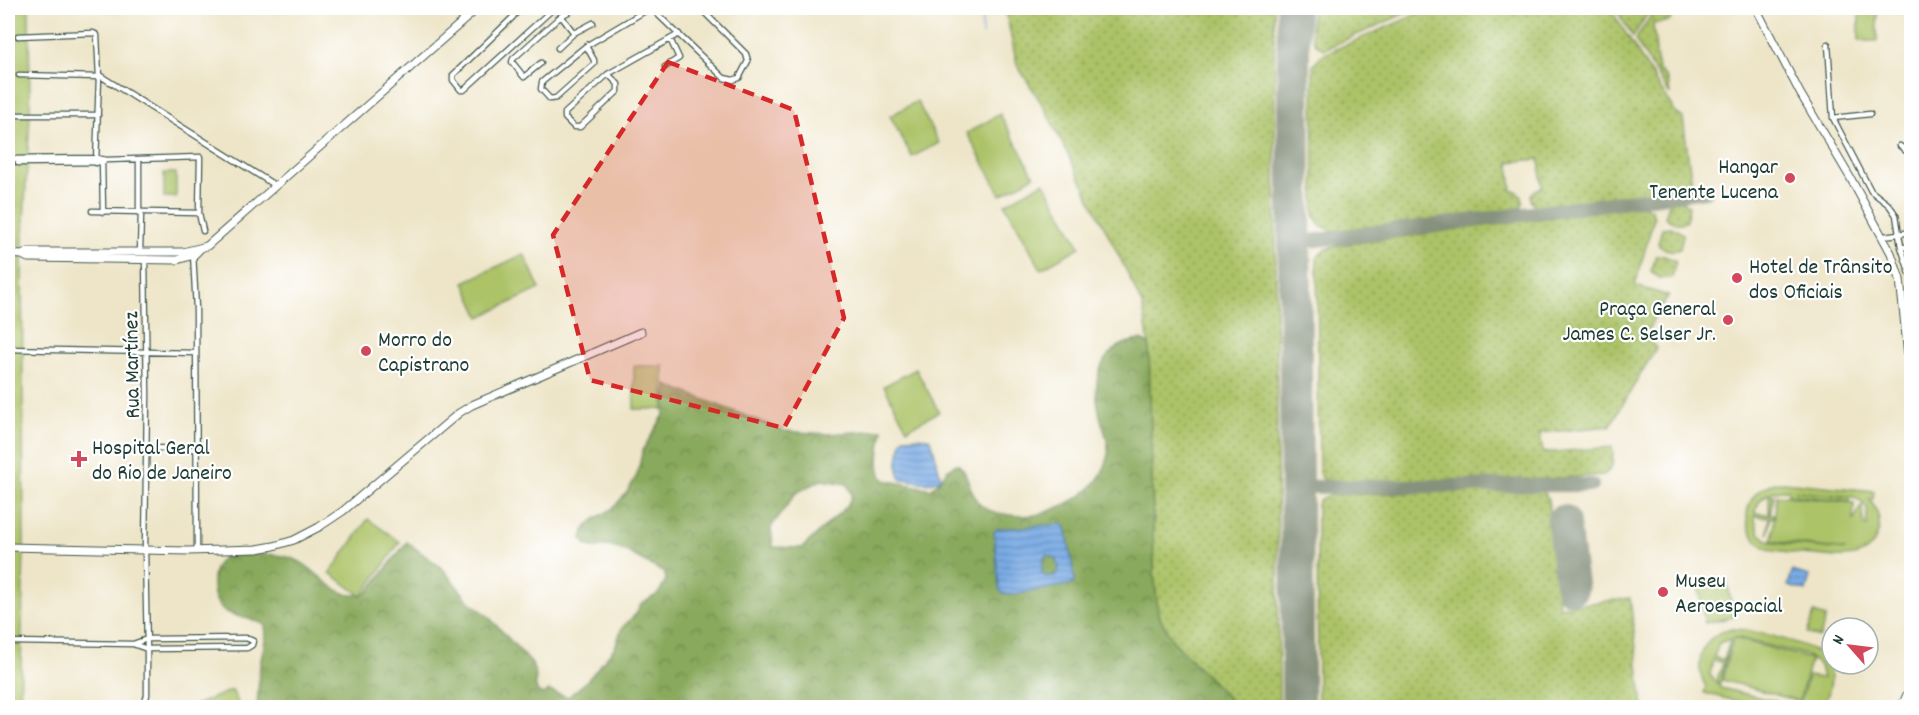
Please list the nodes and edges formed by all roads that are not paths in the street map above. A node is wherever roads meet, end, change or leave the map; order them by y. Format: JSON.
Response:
{"nodes":[{"id":1,"x":478,"y":8,"type":"edge"},
{"id":2,"x":509,"y":8,"type":"edge"},
{"id":3,"x":524,"y":8,"type":"edge"},
{"id":4,"x":554,"y":8,"type":"edge"},
{"id":5,"x":576,"y":8,"type":"edge"},
{"id":6,"x":651,"y":8,"type":"edge"},
{"id":7,"x":700,"y":8,"type":"edge"},
{"id":8,"x":1756,"y":8,"type":"edge"},
{"id":9,"x":514,"y":15,"type":"junction"},
{"id":10,"x":561,"y":16,"type":"junction"},
{"id":11,"x":593,"y":23,"type":"dead end"},
{"id":12,"x":574,"y":33,"type":"junction"},
{"id":13,"x":679,"y":34,"type":"junction"},
{"id":14,"x":18,"y":36,"type":"dead end"},
{"id":15,"x":670,"y":39,"type":"junction"},
{"id":16,"x":1828,"y":44,"type":"dead end"},
{"id":17,"x":586,"y":46,"type":"junction"},
{"id":18,"x":558,"y":48,"type":"dead end"},
{"id":19,"x":541,"y":63,"type":"dead end"},
{"id":20,"x":665,"y":67,"type":"dead end"},
{"id":21,"x":608,"y":74,"type":"junction"},
{"id":22,"x":19,"y":75,"type":"dead end"},
{"id":23,"x":99,"y":76,"type":"junction"},
{"id":24,"x":1870,"y":114,"type":"dead end"},
{"id":25,"x":18,"y":115,"type":"dead end"},
{"id":26,"x":98,"y":115,"type":"junction"},
{"id":27,"x":1833,"y":118,"type":"junction"},
{"id":28,"x":1900,"y":146,"type":"dead end"},
{"id":29,"x":1911,"y":156,"type":"edge"},
{"id":30,"x":8,"y":159,"type":"edge"},
{"id":31,"x":139,"y":159,"type":"junction"},
{"id":32,"x":100,"y":161,"type":"junction"},
{"id":33,"x":276,"y":186,"type":"junction"},
{"id":34,"x":92,"y":211,"type":"dead end"},
{"id":35,"x":103,"y":212,"type":"junction"},
{"id":36,"x":140,"y":213,"type":"junction"},
{"id":37,"x":199,"y":213,"type":"junction"},
{"id":38,"x":203,"y":231,"type":"dead end"},
{"id":39,"x":1911,"y":232,"type":"edge"},
{"id":40,"x":1900,"y":233,"type":"junction"},
{"id":41,"x":1884,"y":236,"type":"junction"},
{"id":42,"x":1901,"y":247,"type":"junction"},
{"id":43,"x":1911,"y":247,"type":"edge"},
{"id":44,"x":198,"y":250,"type":"junction"},
{"id":45,"x":8,"y":254,"type":"edge"},
{"id":46,"x":143,"y":254,"type":"junction"},
{"id":47,"x":1911,"y":280,"type":"edge"},
{"id":48,"x":641,"y":332,"type":"dead end"},
{"id":49,"x":8,"y":349,"type":"edge"},
{"id":50,"x":146,"y":351,"type":"junction"},
{"id":51,"x":196,"y":353,"type":"junction"},
{"id":52,"x":1911,"y":394,"type":"edge"},
{"id":53,"x":147,"y":448,"type":"junction"},
{"id":54,"x":197,"y":449,"type":"junction"},
{"id":55,"x":8,"y":547,"type":"edge"},
{"id":56,"x":196,"y":550,"type":"junction"},
{"id":57,"x":145,"y":551,"type":"junction"},
{"id":58,"x":8,"y":638,"type":"edge"},
{"id":59,"x":199,"y":638,"type":"junction"},
{"id":60,"x":147,"y":639,"type":"junction"},
{"id":61,"x":14,"y":642,"type":"junction"},
{"id":62,"x":133,"y":644,"type":"junction"},
{"id":63,"x":9,"y":647,"type":"dead end"},
{"id":64,"x":147,"y":649,"type":"junction"},
{"id":65,"x":198,"y":649,"type":"junction"},
{"id":66,"x":1911,"y":683,"type":"edge"},
{"id":67,"x":143,"y":708,"type":"edge"},
{"id":68,"x":1901,"y":708,"type":"edge"}],
"edges":[{"from":1,"to":33,"type":"main road"},
{"from":2,"to":9,"type":"street"},
{"from":3,"to":9,"type":"street"},
{"from":4,"to":9,"type":"street"},
{"from":5,"to":10,"type":"street"},
{"from":6,"to":13,"type":"street"},
{"from":6,"to":17,"type":"street"},
{"from":7,"to":13,"type":"street"},
{"from":8,"to":41,"type":"main road"},
{"from":10,"to":12,"type":"street"},
{"from":10,"to":19,"type":"street"},
{"from":11,"to":12,"type":"street"},
{"from":12,"to":18,"type":"street"},
{"from":13,"to":15,"type":"street"},
{"from":14,"to":23,"type":"street"},
{"from":15,"to":20,"type":"street"},
{"from":15,"to":21,"type":"street"},
{"from":16,"to":27,"type":"street"},
{"from":17,"to":17,"type":"street"},
{"from":21,"to":21,"type":"street"},
{"from":22,"to":23,"type":"street"},
{"from":23,"to":26,"type":"street"},
{"from":23,"to":33,"type":"street"},
{"from":24,"to":27,"type":"street"},
{"from":25,"to":26,"type":"street"},
{"from":26,"to":32,"type":"street"},
{"from":27,"to":40,"type":"street"},
{"from":28,"to":29,"type":"street"},
{"from":30,"to":32,"type":"street"},
{"from":31,"to":32,"type":"street"},
{"from":31,"to":36,"type":"street","name":"Rua Martínez"},
{"from":31,"to":37,"type":"street"},
{"from":32,"to":35,"type":"street"},
{"from":33,"to":44,"type":"main road"},
{"from":34,"to":35,"type":"street"},
{"from":35,"to":36,"type":"street"},
{"from":36,"to":37,"type":"street"},
{"from":36,"to":46,"type":"street","name":"Rua Martínez"},
{"from":37,"to":38,"type":"street"},
{"from":39,"to":40,"type":"street"},
{"from":40,"to":41,"type":"street"},
{"from":40,"to":42,"type":"street"},
{"from":41,"to":52,"type":"main road"},
{"from":42,"to":43,"type":"street"},
{"from":42,"to":47,"type":"street"},
{"from":44,"to":46,"type":"main road"},
{"from":44,"to":51,"type":"street"},
{"from":45,"to":46,"type":"main road"},
{"from":46,"to":50,"type":"street","name":"Rua Martínez"},
{"from":48,"to":56,"type":"main road"},
{"from":49,"to":50,"type":"street"},
{"from":50,"to":51,"type":"street"},
{"from":50,"to":53,"type":"street","name":"Rua Martínez"},
{"from":51,"to":54,"type":"street"},
{"from":53,"to":54,"type":"street"},
{"from":53,"to":57,"type":"street","name":"Rua Martínez"},
{"from":54,"to":56,"type":"street"},
{"from":55,"to":57,"type":"main road"},
{"from":56,"to":57,"type":"main road"},
{"from":57,"to":60,"type":"street","name":"Rua Martínez"},
{"from":58,"to":61,"type":"street"},
{"from":59,"to":60,"type":"street"},
{"from":59,"to":65,"type":"street"},
{"from":59,"to":65,"type":"street"},
{"from":60,"to":62,"type":"street"},
{"from":60,"to":64,"type":"street","name":"Rua Martínez"},
{"from":61,"to":62,"type":"street"},
{"from":61,"to":63,"type":"street"},
{"from":62,"to":64,"type":"street"},
{"from":64,"to":65,"type":"street"},
{"from":64,"to":67,"type":"street","name":"Rua Martínez"},
{"from":66,"to":68,"type":"main road"}]}
